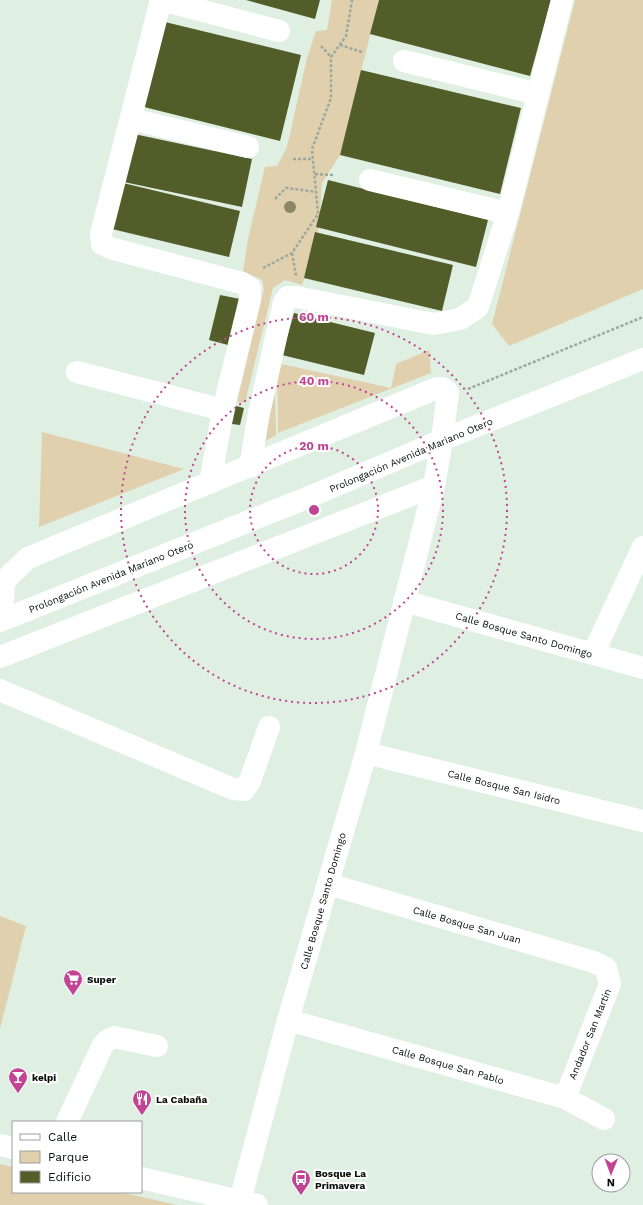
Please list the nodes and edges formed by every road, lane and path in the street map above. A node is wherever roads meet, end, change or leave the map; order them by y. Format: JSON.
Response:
{"nodes":[{"id":1,"x":161,"y":0,"type":"edge"},
{"id":2,"x":352,"y":0,"type":"edge"},
{"id":3,"x":562,"y":0,"type":"edge"},
{"id":4,"x":279,"y":31,"type":"dead end"},
{"id":5,"x":340,"y":45,"type":"junction"},
{"id":6,"x":321,"y":46,"type":"dead end"},
{"id":7,"x":362,"y":52,"type":"dead end"},
{"id":8,"x":331,"y":57,"type":"junction"},
{"id":9,"x":404,"y":61,"type":"dead end"},
{"id":10,"x":538,"y":94,"type":"junction"},
{"id":11,"x":131,"y":119,"type":"junction"},
{"id":12,"x":248,"y":148,"type":"dead end"},
{"id":13,"x":293,"y":159,"type":"dead end"},
{"id":14,"x":313,"y":159,"type":"junction"},
{"id":15,"x":315,"y":174,"type":"junction"},
{"id":16,"x":335,"y":175,"type":"dead end"},
{"id":17,"x":370,"y":180,"type":"dead end"},
{"id":18,"x":317,"y":192,"type":"junction"},
{"id":19,"x":275,"y":199,"type":"dead end"},
{"id":20,"x":508,"y":213,"type":"junction"},
{"id":21,"x":292,"y":253,"type":"junction"},
{"id":22,"x":263,"y":268,"type":"dead end"},
{"id":23,"x":297,"y":284,"type":"dead end"},
{"id":24,"x":643,"y":360,"type":"edge"},
{"id":25,"x":77,"y":372,"type":"dead end"},
{"id":26,"x":223,"y":410,"type":"junction"},
{"id":27,"x":442,"y":440,"type":"junction"},
{"id":28,"x":250,"y":467,"type":"junction"},
{"id":29,"x":210,"y":483,"type":"junction"},
{"id":30,"x":434,"y":486,"type":"junction"},
{"id":31,"x":643,"y":547,"type":"edge"},
{"id":32,"x":404,"y":600,"type":"junction"},
{"id":33,"x":1,"y":621,"type":"edge"},
{"id":34,"x":593,"y":654,"type":"junction"},
{"id":35,"x":0,"y":657,"type":"edge"},
{"id":36,"x":643,"y":668,"type":"edge"},
{"id":37,"x":0,"y":690,"type":"edge"},
{"id":38,"x":269,"y":727,"type":"dead end"},
{"id":39,"x":366,"y":753,"type":"junction"},
{"id":40,"x":643,"y":821,"type":"edge"},
{"id":41,"x":328,"y":884,"type":"junction"},
{"id":42,"x":606,"y":968,"type":"joint"},
{"id":43,"x":288,"y":1020,"type":"junction"},
{"id":44,"x":157,"y":1046,"type":"dead end"},
{"id":45,"x":565,"y":1098,"type":"junction"},
{"id":46,"x":604,"y":1119,"type":"dead end"},
{"id":47,"x":67,"y":1121,"type":"edge"},
{"id":48,"x":0,"y":1145,"type":"edge"},
{"id":49,"x":12,"y":1148,"type":"edge"},
{"id":50,"x":142,"y":1178,"type":"edge"},
{"id":51,"x":249,"y":1203,"type":"edge"}],
"edges":[{"from":1,"to":4,"type":"street"},
{"from":1,"to":11,"type":"street"},
{"from":2,"to":5,"type":"path"},
{"from":3,"to":10,"type":"street"},
{"from":5,"to":7,"type":"path"},
{"from":5,"to":8,"type":"path"},
{"from":6,"to":8,"type":"path"},
{"from":8,"to":14,"type":"path"},
{"from":9,"to":10,"type":"street"},
{"from":10,"to":20,"type":"street"},
{"from":11,"to":12,"type":"street"},
{"from":11,"to":26,"type":"street"},
{"from":13,"to":14,"type":"path"},
{"from":14,"to":15,"type":"path"},
{"from":15,"to":16,"type":"path"},
{"from":15,"to":18,"type":"path"},
{"from":17,"to":20,"type":"street"},
{"from":18,"to":19,"type":"path"},
{"from":18,"to":21,"type":"path"},
{"from":20,"to":28,"type":"street"},
{"from":21,"to":22,"type":"path"},
{"from":21,"to":23,"type":"path"},
{"from":24,"to":27,"type":"street","name":"Prolongación Avenida Mariano Otero"},
{"from":25,"to":26,"type":"street"},
{"from":26,"to":29,"type":"street"},
{"from":27,"to":28,"type":"street","name":"Calle Bosque Santo Domingo"},
{"from":27,"to":30,"type":"street","name":"Calle Bosque Santo Domingo"},
{"from":27,"to":33,"type":"street","name":"Prolongación Avenida Mariano Otero"},
{"from":28,"to":29,"type":"street"},
{"from":29,"to":33,"type":"street"},
{"from":30,"to":32,"type":"street","name":"Calle Bosque Santo Domingo"},
{"from":30,"to":35,"type":"street"},
{"from":31,"to":34,"type":"street"},
{"from":32,"to":34,"type":"street","name":"Calle Bosque Santo Domingo"},
{"from":32,"to":39,"type":"street","name":"Calle Bosque Santo Domingo"},
{"from":34,"to":36,"type":"street","name":"Calle Bosque Santo Domingo"},
{"from":37,"to":38,"type":"street"},
{"from":39,"to":40,"type":"street","name":"Calle Bosque San Isidro"},
{"from":39,"to":41,"type":"street","name":"Calle Bosque Santo Domingo"},
{"from":41,"to":42,"type":"street","name":"Calle Bosque San Juan"},
{"from":41,"to":43,"type":"street","name":"Calle Bosque Santo Domingo"},
{"from":42,"to":45,"type":"street","name":"Andador San Martín"},
{"from":43,"to":45,"type":"street","name":"Calle Bosque San Pablo"},
{"from":43,"to":51,"type":"street","name":"Calle Bosque Santo Domingo"},
{"from":44,"to":47,"type":"street"},
{"from":45,"to":46,"type":"street","name":"Calle Bosque San Pablo"},
{"from":48,"to":49,"type":"street"},
{"from":50,"to":51,"type":"street"}]}
